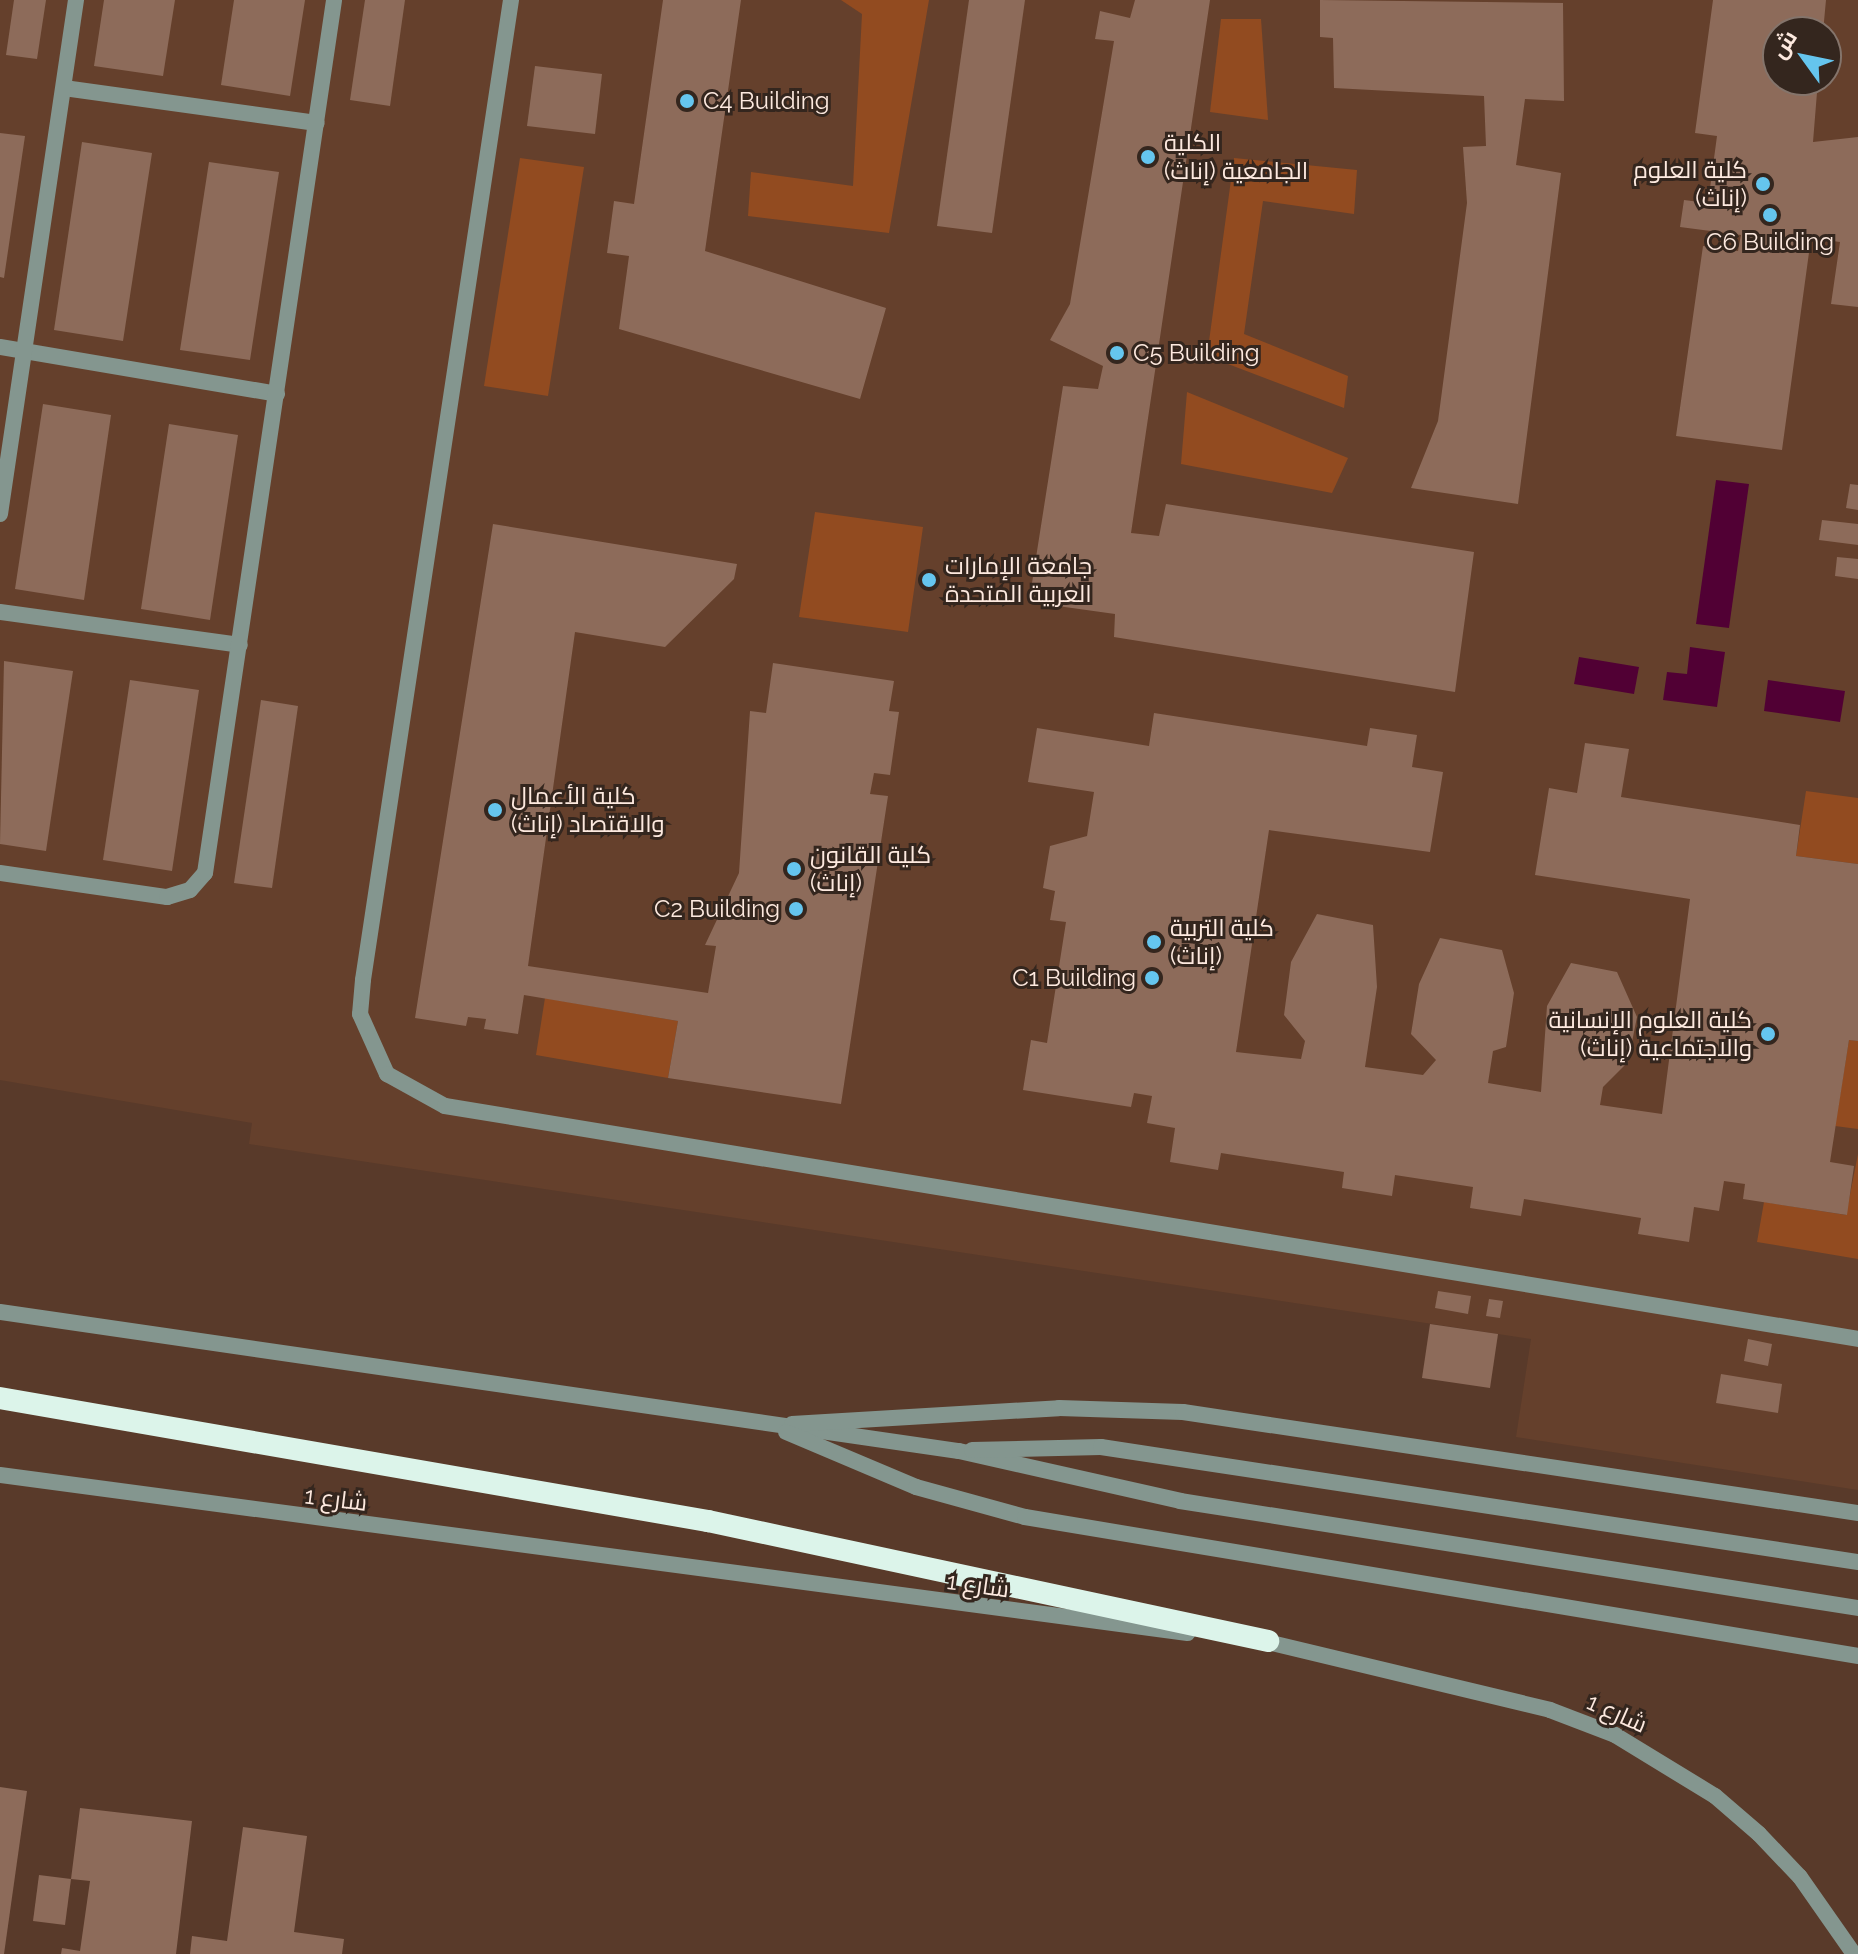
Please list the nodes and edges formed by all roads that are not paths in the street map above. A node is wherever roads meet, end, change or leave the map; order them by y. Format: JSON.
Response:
{"nodes":[{"id":1,"x":76,"y":0,"type":"edge"},
{"id":2,"x":334,"y":0,"type":"edge"},
{"id":3,"x":511,"y":0,"type":"edge"},
{"id":4,"x":64,"y":88,"type":"junction"},
{"id":5,"x":317,"y":123,"type":"junction"},
{"id":6,"x":0,"y":347,"type":"edge"},
{"id":7,"x":26,"y":351,"type":"junction"},
{"id":8,"x":277,"y":394,"type":"junction"},
{"id":9,"x":0,"y":514,"type":"edge"},
{"id":10,"x":0,"y":612,"type":"edge"},
{"id":11,"x":240,"y":645,"type":"junction"},
{"id":12,"x":0,"y":873,"type":"edge"},
{"id":13,"x":0,"y":1312,"type":"edge"},
{"id":14,"x":1858,"y":1339,"type":"edge"},
{"id":15,"x":0,"y":1398,"type":"edge"},
{"id":16,"x":775,"y":1426,"type":"junction"},
{"id":17,"x":959,"y":1451,"type":"junction"},
{"id":18,"x":0,"y":1475,"type":"edge"},
{"id":19,"x":1858,"y":1513,"type":"edge"},
{"id":20,"x":1858,"y":1562,"type":"edge"},
{"id":21,"x":1858,"y":1608,"type":"edge"},
{"id":22,"x":1268,"y":1641,"type":"junction"},
{"id":23,"x":1858,"y":1656,"type":"edge"},
{"id":24,"x":1854,"y":1954,"type":"edge"}],
"edges":[{"from":1,"to":4,"type":"street"},
{"from":2,"to":5,"type":"street"},
{"from":3,"to":14,"type":"street"},
{"from":4,"to":5,"type":"street"},
{"from":4,"to":7,"type":"street"},
{"from":5,"to":8,"type":"street"},
{"from":6,"to":7,"type":"street"},
{"from":7,"to":8,"type":"street"},
{"from":7,"to":9,"type":"street"},
{"from":8,"to":11,"type":"street"},
{"from":10,"to":11,"type":"street"},
{"from":11,"to":12,"type":"street"},
{"from":13,"to":16,"type":"street"},
{"from":15,"to":22,"type":"highway"},
{"from":16,"to":17,"type":"street"},
{"from":16,"to":19,"type":"street"},
{"from":16,"to":23,"type":"street"},
{"from":17,"to":20,"type":"street"},
{"from":17,"to":21,"type":"street"},
{"from":18,"to":22,"type":"street","name":"شارع 1"},
{"from":22,"to":24,"type":"street","name":"شارع 1"}]}
